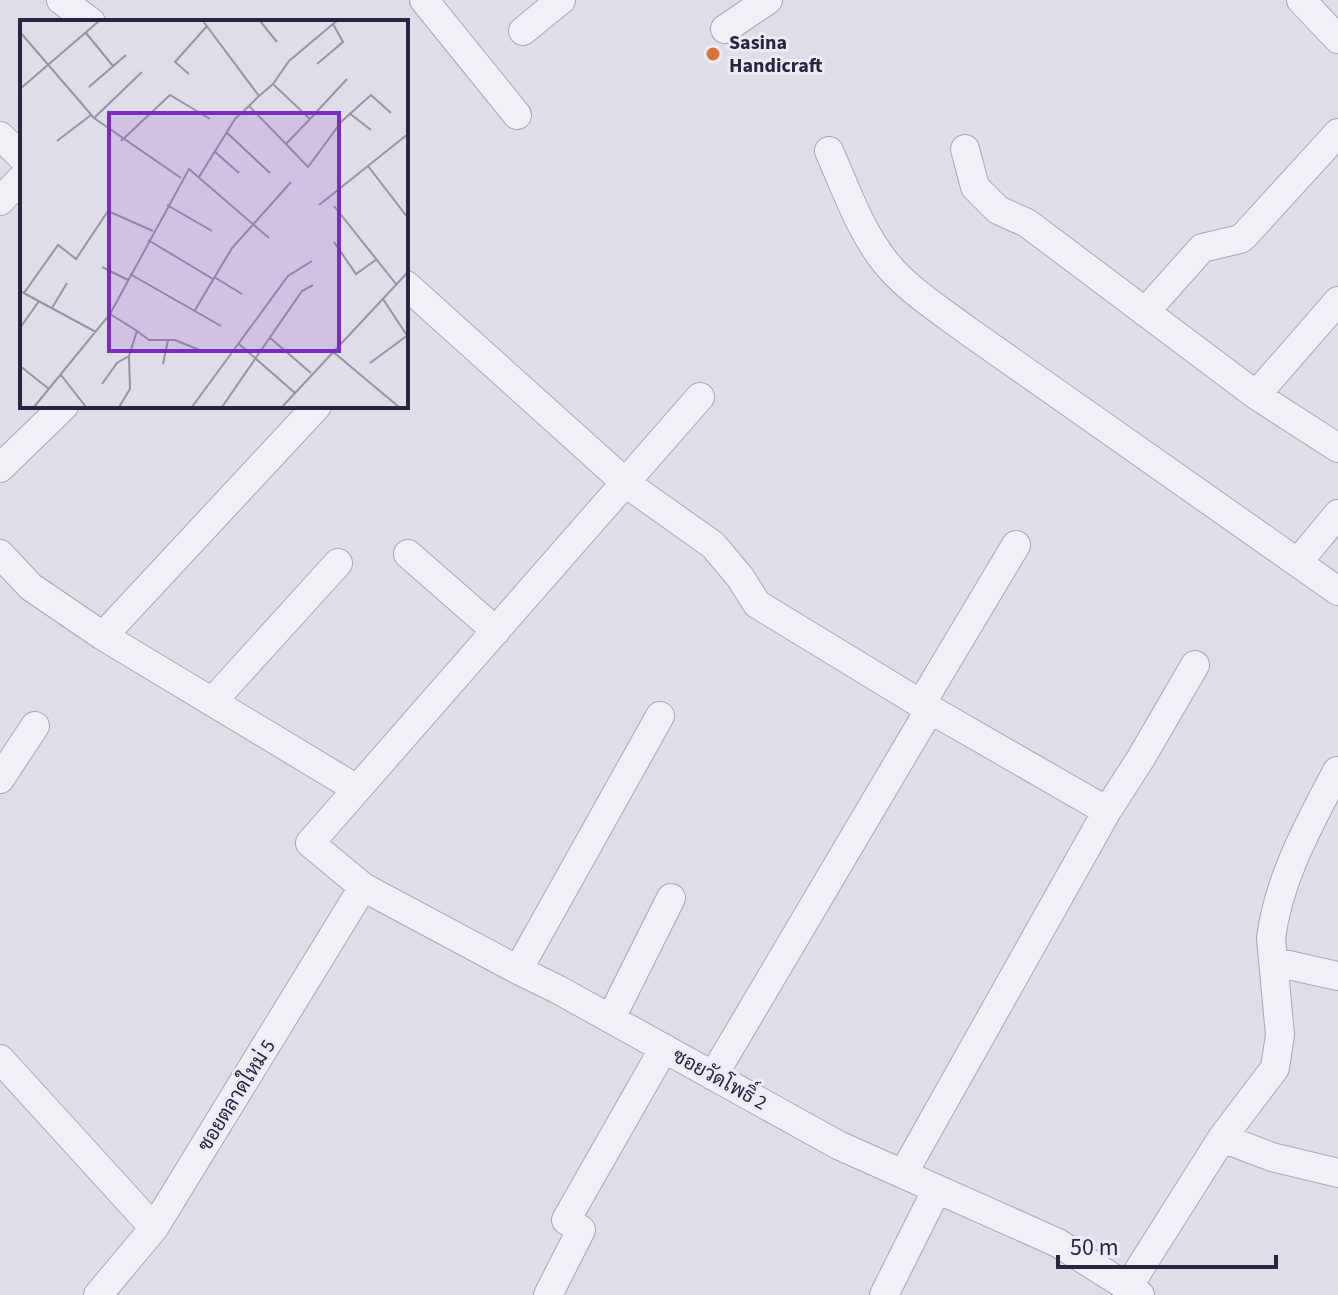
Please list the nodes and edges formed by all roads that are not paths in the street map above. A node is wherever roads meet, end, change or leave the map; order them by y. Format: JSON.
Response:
{"nodes":[{"id":1,"x":61,"y":0,"type":"edge"},
{"id":2,"x":424,"y":0,"type":"edge"},
{"id":3,"x":561,"y":0,"type":"edge"},
{"id":4,"x":768,"y":0,"type":"edge"},
{"id":5,"x":1301,"y":0,"type":"edge"},
{"id":6,"x":88,"y":20,"type":"edge"},
{"id":7,"x":725,"y":29,"type":"dead end"},
{"id":8,"x":523,"y":31,"type":"dead end"},
{"id":9,"x":1338,"y":39,"type":"edge"},
{"id":10,"x":517,"y":115,"type":"dead end"},
{"id":11,"x":1338,"y":133,"type":"edge"},
{"id":12,"x":0,"y":136,"type":"edge"},
{"id":13,"x":965,"y":149,"type":"dead end"},
{"id":14,"x":829,"y":151,"type":"dead end"},
{"id":15,"x":20,"y":155,"type":"edge"},
{"id":16,"x":20,"y":180,"type":"edge"},
{"id":17,"x":0,"y":201,"type":"edge"},
{"id":18,"x":408,"y":287,"type":"edge"},
{"id":19,"x":1338,"y":301,"type":"edge"},
{"id":20,"x":1145,"y":312,"type":"junction"},
{"id":21,"x":1256,"y":395,"type":"junction"},
{"id":22,"x":700,"y":397,"type":"dead end"},
{"id":23,"x":62,"y":408,"type":"edge"},
{"id":24,"x":315,"y":408,"type":"edge"},
{"id":25,"x":1338,"y":448,"type":"edge"},
{"id":26,"x":0,"y":468,"type":"edge"},
{"id":27,"x":627,"y":484,"type":"junction"},
{"id":28,"x":1338,"y":514,"type":"edge"},
{"id":29,"x":1016,"y":545,"type":"dead end"},
{"id":30,"x":0,"y":554,"type":"edge"},
{"id":31,"x":408,"y":554,"type":"dead end"},
{"id":32,"x":1298,"y":562,"type":"junction"},
{"id":33,"x":338,"y":563,"type":"dead end"},
{"id":34,"x":1338,"y":591,"type":"edge"},
{"id":35,"x":496,"y":631,"type":"junction"},
{"id":36,"x":103,"y":636,"type":"junction"},
{"id":37,"x":1195,"y":665,"type":"dead end"},
{"id":38,"x":212,"y":702,"type":"junction"},
{"id":39,"x":925,"y":706,"type":"junction"},
{"id":40,"x":660,"y":716,"type":"dead end"},
{"id":41,"x":35,"y":726,"type":"dead end"},
{"id":42,"x":1337,"y":771,"type":"edge"},
{"id":43,"x":0,"y":779,"type":"edge"},
{"id":44,"x":357,"y":789,"type":"junction"},
{"id":45,"x":1107,"y":811,"type":"junction"},
{"id":46,"x":363,"y":887,"type":"junction"},
{"id":47,"x":671,"y":898,"type":"dead end"},
{"id":48,"x":1275,"y":962,"type":"junction"},
{"id":49,"x":518,"y":970,"type":"junction"},
{"id":50,"x":1338,"y":976,"type":"edge"},
{"id":51,"x":611,"y":1018,"type":"junction"},
{"id":52,"x":664,"y":1048,"type":"junction"},
{"id":53,"x":0,"y":1059,"type":"edge"},
{"id":54,"x":713,"y":1076,"type":"junction"},
{"id":55,"x":1222,"y":1138,"type":"junction"},
{"id":56,"x":1338,"y":1173,"type":"edge"},
{"id":57,"x":903,"y":1174,"type":"junction"},
{"id":58,"x":937,"y":1189,"type":"junction"},
{"id":59,"x":154,"y":1228,"type":"junction"},
{"id":60,"x":1134,"y":1291,"type":"edge"},
{"id":61,"x":98,"y":1295,"type":"edge"},
{"id":62,"x":548,"y":1295,"type":"edge"},
{"id":63,"x":884,"y":1295,"type":"edge"}],
"edges":[{"from":1,"to":6,"type":"street"},
{"from":2,"to":10,"type":"street"},
{"from":3,"to":8,"type":"street"},
{"from":4,"to":7,"type":"street"},
{"from":5,"to":9,"type":"street"},
{"from":11,"to":20,"type":"street"},
{"from":12,"to":15,"type":"street"},
{"from":13,"to":20,"type":"street"},
{"from":14,"to":32,"type":"street"},
{"from":16,"to":17,"type":"street"},
{"from":18,"to":27,"type":"street"},
{"from":19,"to":21,"type":"street"},
{"from":20,"to":21,"type":"street"},
{"from":21,"to":25,"type":"street"},
{"from":22,"to":27,"type":"street"},
{"from":23,"to":26,"type":"street"},
{"from":24,"to":36,"type":"street"},
{"from":27,"to":35,"type":"street"},
{"from":27,"to":39,"type":"street"},
{"from":28,"to":32,"type":"street"},
{"from":29,"to":39,"type":"street"},
{"from":30,"to":36,"type":"street"},
{"from":31,"to":35,"type":"street"},
{"from":32,"to":34,"type":"street"},
{"from":33,"to":38,"type":"street"},
{"from":35,"to":44,"type":"street"},
{"from":36,"to":38,"type":"street"},
{"from":37,"to":45,"type":"street"},
{"from":38,"to":44,"type":"street"},
{"from":39,"to":45,"type":"street"},
{"from":39,"to":54,"type":"street"},
{"from":40,"to":49,"type":"street"},
{"from":41,"to":43,"type":"street"},
{"from":42,"to":48,"type":"street"},
{"from":44,"to":46,"type":"street","name":"ซอยวัดโพธิ์ 2"},
{"from":45,"to":57,"type":"street"},
{"from":46,"to":49,"type":"street","name":"ซอยวัดโพธิ์ 2"},
{"from":46,"to":59,"type":"street","name":"ซอยตลาดใหม่ 5"},
{"from":47,"to":51,"type":"street"},
{"from":48,"to":50,"type":"street"},
{"from":48,"to":55,"type":"street"},
{"from":49,"to":51,"type":"street","name":"ซอยวัดโพธิ์ 2"},
{"from":51,"to":52,"type":"street","name":"ซอยวัดโพธิ์ 2"},
{"from":52,"to":54,"type":"street","name":"ซอยวัดโพธิ์ 2"},
{"from":52,"to":62,"type":"street"},
{"from":53,"to":59,"type":"street"},
{"from":54,"to":57,"type":"street","name":"ซอยวัดโพธิ์ 2"},
{"from":55,"to":56,"type":"street"},
{"from":55,"to":60,"type":"street"},
{"from":57,"to":58,"type":"street","name":"ซอยวัดโพธิ์ 2"},
{"from":58,"to":60,"type":"street","name":"ซอยวัดโพธิ์ 2"},
{"from":58,"to":63,"type":"street"},
{"from":59,"to":61,"type":"street","name":"ซอยตลาดใหม่ 5"}]}
